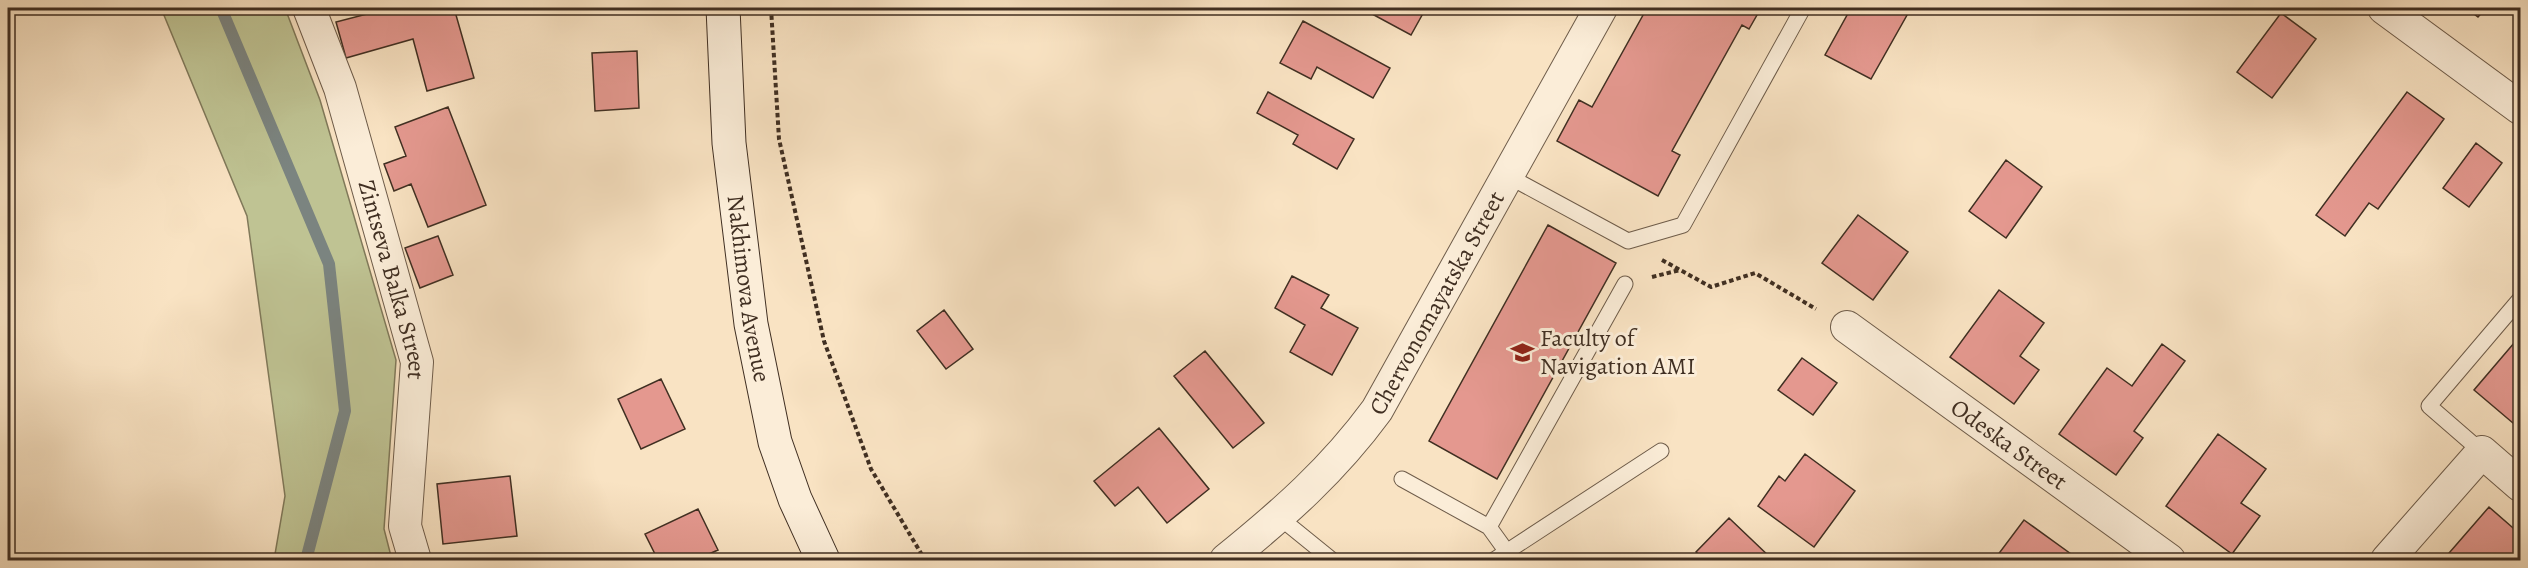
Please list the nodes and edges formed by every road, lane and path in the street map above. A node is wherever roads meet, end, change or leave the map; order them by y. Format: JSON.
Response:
{"nodes":[{"id":1,"x":309,"y":8,"type":"edge"},
{"id":2,"x":723,"y":8,"type":"edge"},
{"id":3,"x":771,"y":8,"type":"edge"},
{"id":4,"x":1600,"y":8,"type":"edge"},
{"id":5,"x":1803,"y":8,"type":"edge"},
{"id":6,"x":2384,"y":8,"type":"edge"},
{"id":7,"x":2520,"y":108,"type":"edge"},
{"id":8,"x":1508,"y":176,"type":"junction"},
{"id":9,"x":1680,"y":270,"type":"dead end"},
{"id":10,"x":1624,"y":284,"type":"dead end"},
{"id":11,"x":2520,"y":299,"type":"edge"},
{"id":12,"x":1847,"y":327,"type":"joint"},
{"id":13,"x":1661,"y":451,"type":"dead end"},
{"id":14,"x":2482,"y":452,"type":"junction"},
{"id":15,"x":1402,"y":479,"type":"dead end"},
{"id":16,"x":2520,"y":485,"type":"edge"},
{"id":17,"x":1279,"y":517,"type":"junction"},
{"id":18,"x":1489,"y":527,"type":"junction"},
{"id":19,"x":1501,"y":556,"type":"edge"},
{"id":20,"x":415,"y":561,"type":"edge"},
{"id":21,"x":823,"y":561,"type":"edge"},
{"id":22,"x":925,"y":561,"type":"edge"},
{"id":23,"x":1226,"y":561,"type":"edge"},
{"id":24,"x":1332,"y":561,"type":"edge"},
{"id":25,"x":2169,"y":561,"type":"edge"},
{"id":26,"x":2387,"y":561,"type":"edge"}],
"edges":[{"from":1,"to":20,"type":"street","name":"Zintseva Balka Street"},
{"from":2,"to":21,"type":"main road","name":"Nakhimova Avenue"},
{"from":3,"to":22,"type":"path"},
{"from":4,"to":8,"type":"street","name":"Chervonomayatska Street"},
{"from":5,"to":8,"type":"lane"},
{"from":6,"to":7,"type":"street"},
{"from":8,"to":17,"type":"street","name":"Chervonomayatska Street"},
{"from":9,"to":12,"type":"path"},
{"from":10,"to":18,"type":"lane"},
{"from":11,"to":14,"type":"lane"},
{"from":12,"to":25,"type":"street","name":"Odeska Street"},
{"from":13,"to":19,"type":"lane"},
{"from":14,"to":16,"type":"street"},
{"from":14,"to":26,"type":"street"},
{"from":15,"to":18,"type":"lane"},
{"from":17,"to":23,"type":"street","name":"Chervonomayatska Street"},
{"from":17,"to":24,"type":"lane"},
{"from":18,"to":19,"type":"lane"}]}
